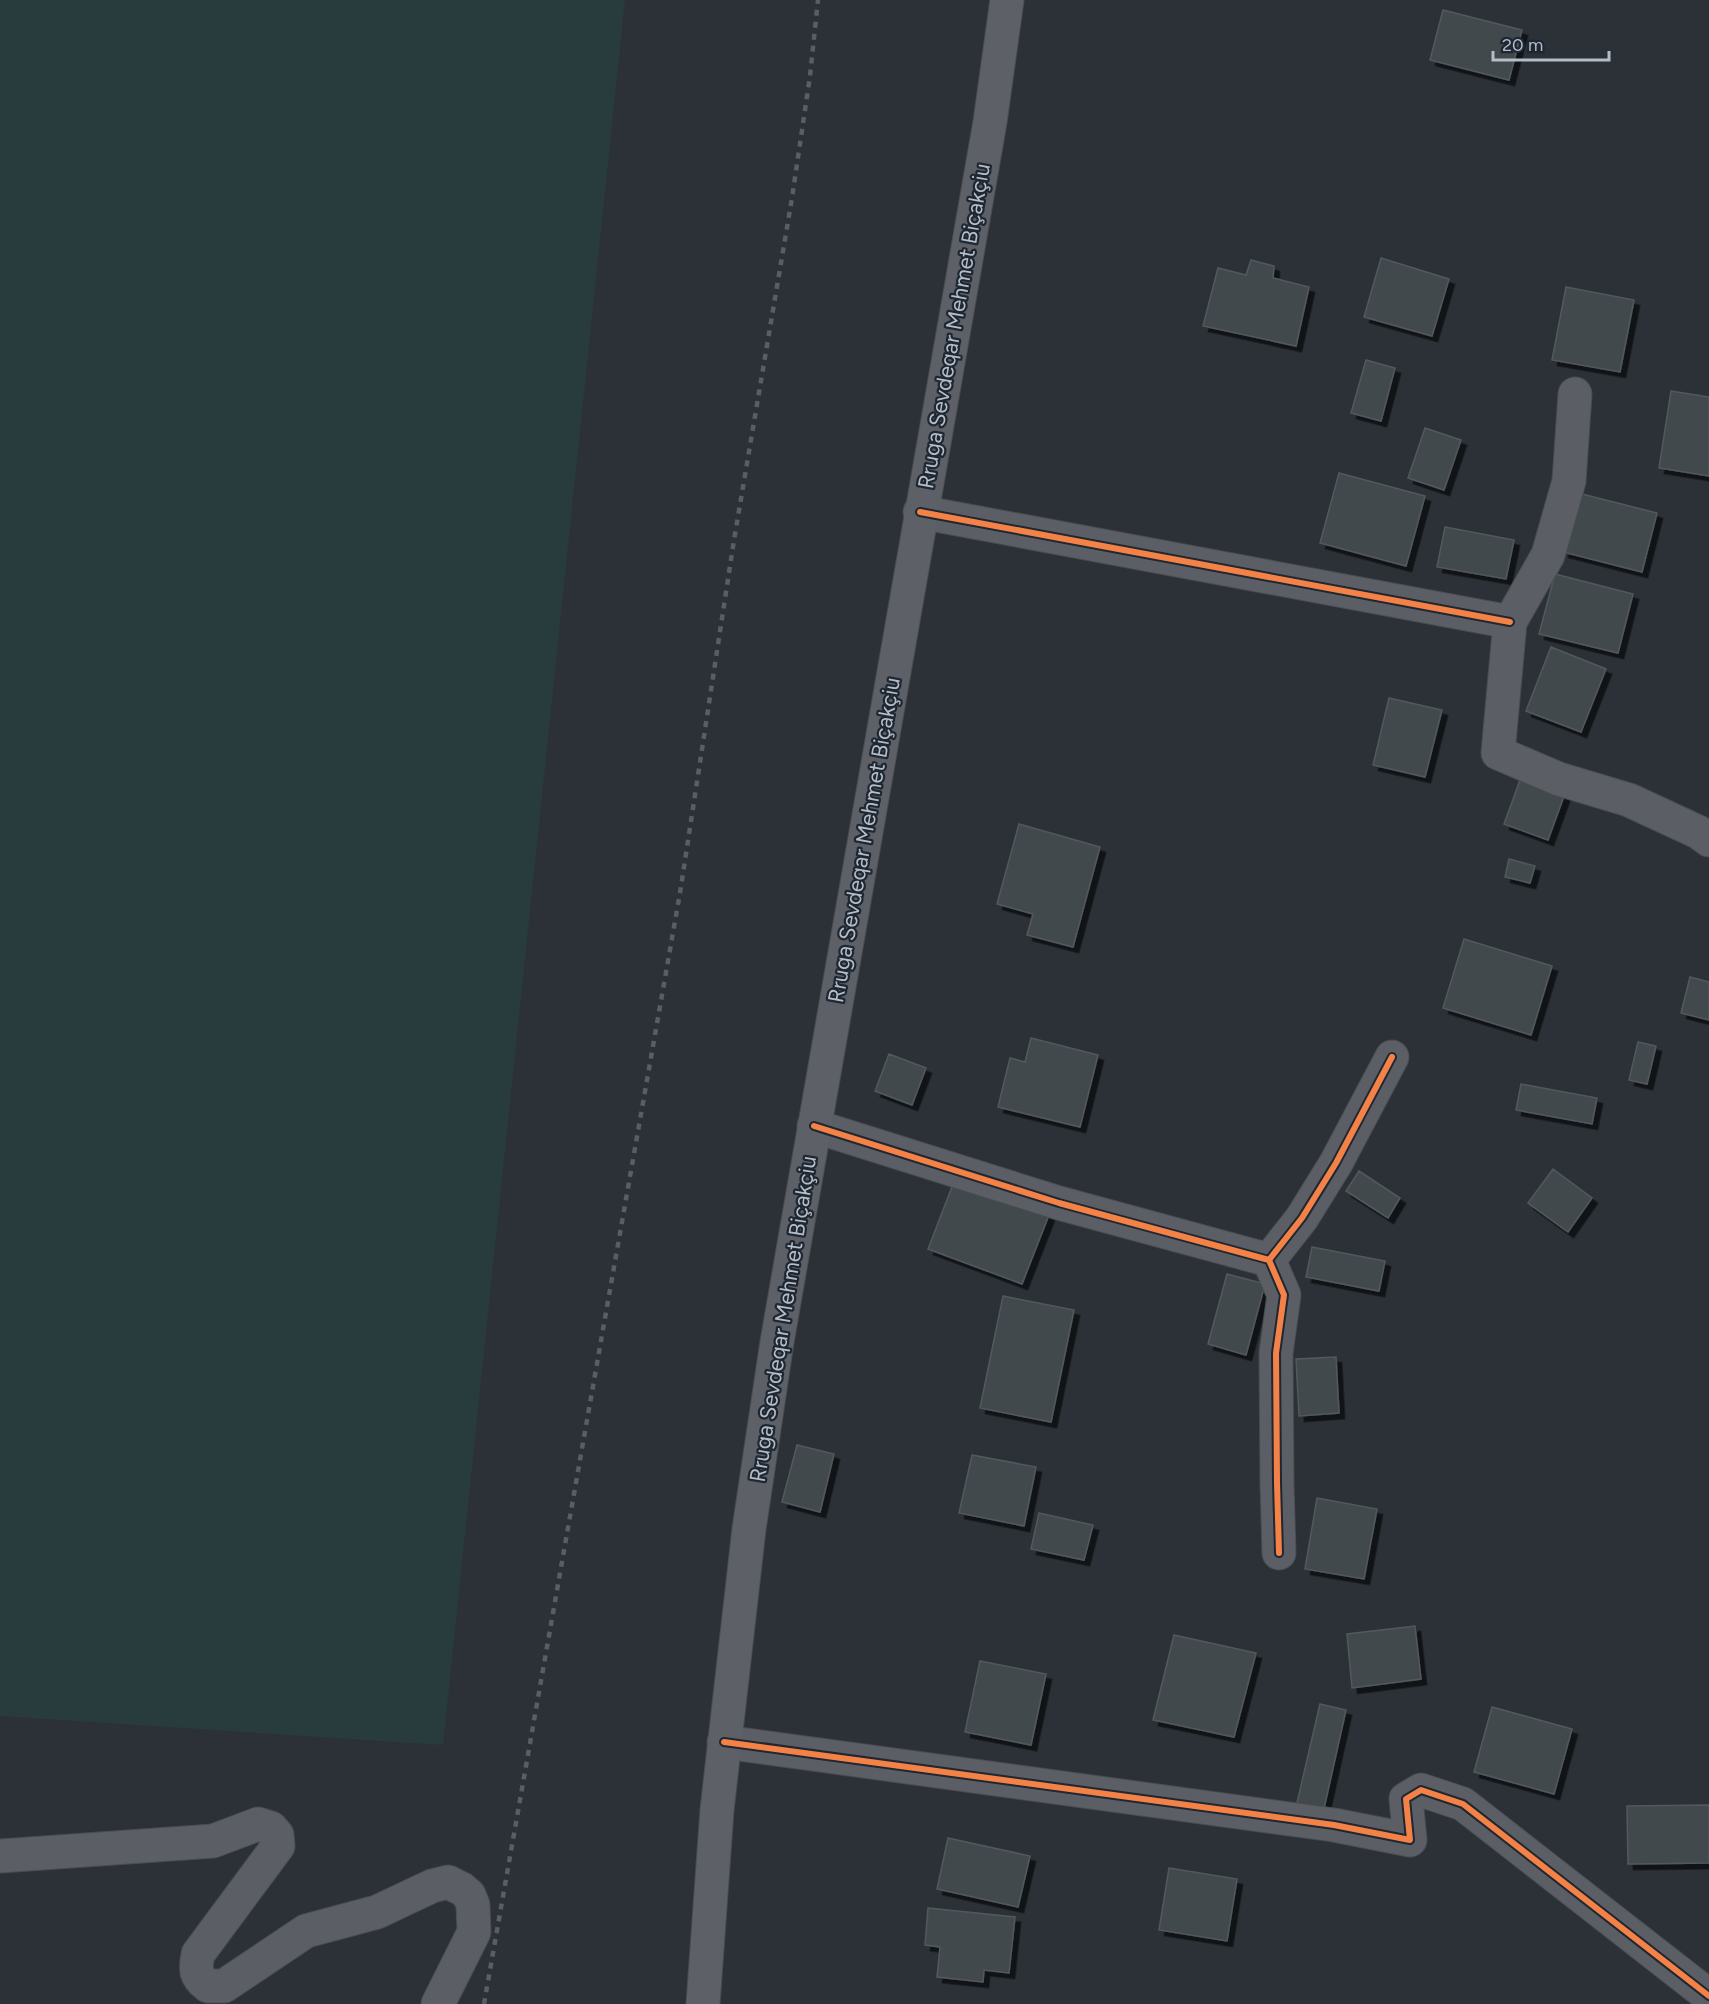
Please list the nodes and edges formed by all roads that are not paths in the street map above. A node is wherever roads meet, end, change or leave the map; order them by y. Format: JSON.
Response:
{"nodes":[{"id":1,"x":1008,"y":0,"type":"edge"},
{"id":2,"x":1575,"y":394,"type":"dead end"},
{"id":3,"x":920,"y":512,"type":"junction"},
{"id":4,"x":1510,"y":622,"type":"junction"},
{"id":5,"x":1709,"y":840,"type":"edge"},
{"id":6,"x":1392,"y":1057,"type":"dead end"},
{"id":7,"x":814,"y":1126,"type":"junction"},
{"id":8,"x":1269,"y":1260,"type":"junction"},
{"id":9,"x":1279,"y":1553,"type":"dead end"},
{"id":10,"x":724,"y":1742,"type":"junction"},
{"id":11,"x":0,"y":1856,"type":"edge"},
{"id":12,"x":1709,"y":1996,"type":"edge"},
{"id":13,"x":438,"y":2004,"type":"edge"},
{"id":14,"x":703,"y":2004,"type":"edge"}],
"edges":[{"from":1,"to":3,"type":"main road","name":"Rruga Sevdeqar Mehmet Biçakçiu"},
{"from":2,"to":4,"type":"street"},
{"from":3,"to":4,"type":"street"},
{"from":3,"to":7,"type":"main road","name":"Rruga Sevdeqar Mehmet Biçakçiu"},
{"from":4,"to":5,"type":"street"},
{"from":6,"to":8,"type":"street"},
{"from":7,"to":8,"type":"street"},
{"from":7,"to":10,"type":"main road","name":"Rruga Sevdeqar Mehmet Biçakçiu"},
{"from":8,"to":9,"type":"street"},
{"from":10,"to":12,"type":"street"},
{"from":10,"to":14,"type":"main road","name":"Rruga Sevdeqar Mehmet Biçakçiu"},
{"from":11,"to":13,"type":"street"}]}
